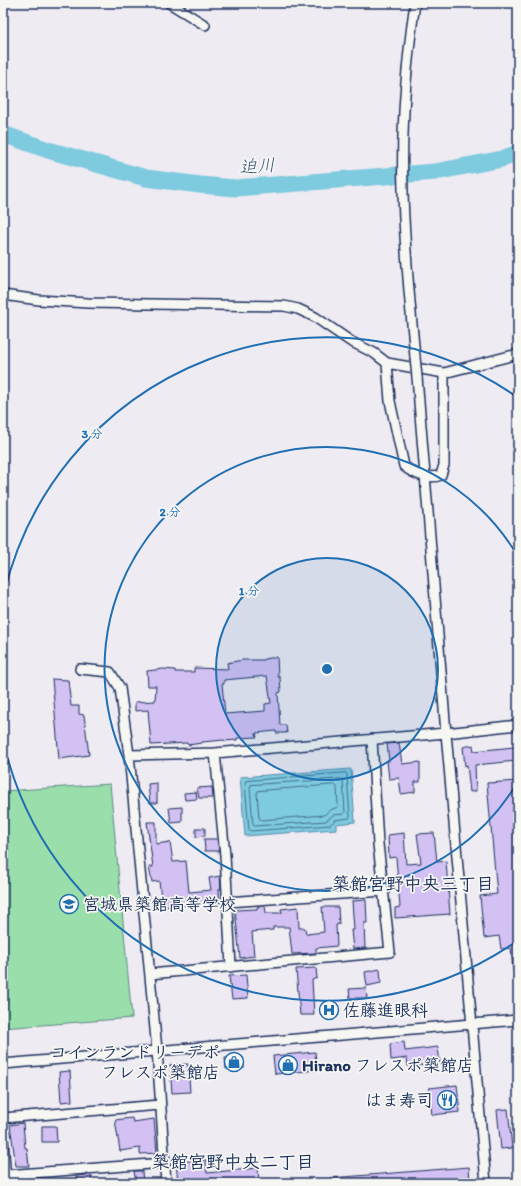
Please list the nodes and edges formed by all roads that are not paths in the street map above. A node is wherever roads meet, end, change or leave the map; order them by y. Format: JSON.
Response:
{"nodes":[{"id":1,"x":169,"y":3,"type":"edge"},
{"id":2,"x":416,"y":3,"type":"edge"},
{"id":3,"x":205,"y":25,"type":"dead end"},
{"id":4,"x":3,"y":295,"type":"edge"},
{"id":5,"x":518,"y":354,"type":"edge"},
{"id":6,"x":387,"y":363,"type":"junction"},
{"id":7,"x":444,"y":373,"type":"junction"},
{"id":8,"x":425,"y":476,"type":"junction"},
{"id":9,"x":80,"y":669,"type":"dead end"},
{"id":10,"x":518,"y":725,"type":"edge"},
{"id":11,"x":446,"y":733,"type":"junction"},
{"id":12,"x":372,"y":739,"type":"junction"},
{"id":13,"x":215,"y":753,"type":"junction"},
{"id":14,"x":129,"y":756,"type":"junction"},
{"id":15,"x":384,"y":891,"type":"junction"},
{"id":16,"x":227,"y":902,"type":"junction"},
{"id":17,"x":231,"y":967,"type":"junction"},
{"id":18,"x":150,"y":974,"type":"junction"},
{"id":19,"x":518,"y":1020,"type":"edge"},
{"id":20,"x":473,"y":1024,"type":"junction"},
{"id":21,"x":157,"y":1050,"type":"junction"},
{"id":22,"x":3,"y":1064,"type":"edge"},
{"id":23,"x":160,"y":1105,"type":"junction"},
{"id":24,"x":3,"y":1118,"type":"edge"},
{"id":25,"x":3,"y":1139,"type":"edge"},
{"id":26,"x":164,"y":1163,"type":"junction"},
{"id":27,"x":6,"y":1179,"type":"edge"},
{"id":28,"x":166,"y":1183,"type":"edge"},
{"id":29,"x":486,"y":1183,"type":"edge"}],
"edges":[{"from":1,"to":3,"type":"street"},
{"from":2,"to":8,"type":"street","bridge":true},
{"from":4,"to":6,"type":"street"},
{"from":5,"to":7,"type":"street"},
{"from":6,"to":7,"type":"street"},
{"from":6,"to":8,"type":"street"},
{"from":7,"to":8,"type":"street"},
{"from":8,"to":11,"type":"street"},
{"from":9,"to":14,"type":"street"},
{"from":10,"to":11,"type":"street"},
{"from":11,"to":12,"type":"street"},
{"from":11,"to":20,"type":"street"},
{"from":12,"to":13,"type":"street"},
{"from":12,"to":15,"type":"street"},
{"from":13,"to":14,"type":"street"},
{"from":13,"to":16,"type":"street"},
{"from":14,"to":18,"type":"street"},
{"from":15,"to":16,"type":"street"},
{"from":15,"to":17,"type":"street"},
{"from":16,"to":17,"type":"street"},
{"from":17,"to":18,"type":"street"},
{"from":18,"to":21,"type":"street"},
{"from":19,"to":20,"type":"street"},
{"from":20,"to":21,"type":"street"},
{"from":20,"to":29,"type":"street"},
{"from":21,"to":22,"type":"street"},
{"from":21,"to":23,"type":"street"},
{"from":23,"to":24,"type":"street"},
{"from":23,"to":26,"type":"street"},
{"from":25,"to":27,"type":"street"},
{"from":26,"to":27,"type":"street"},
{"from":26,"to":28,"type":"street"}]}
